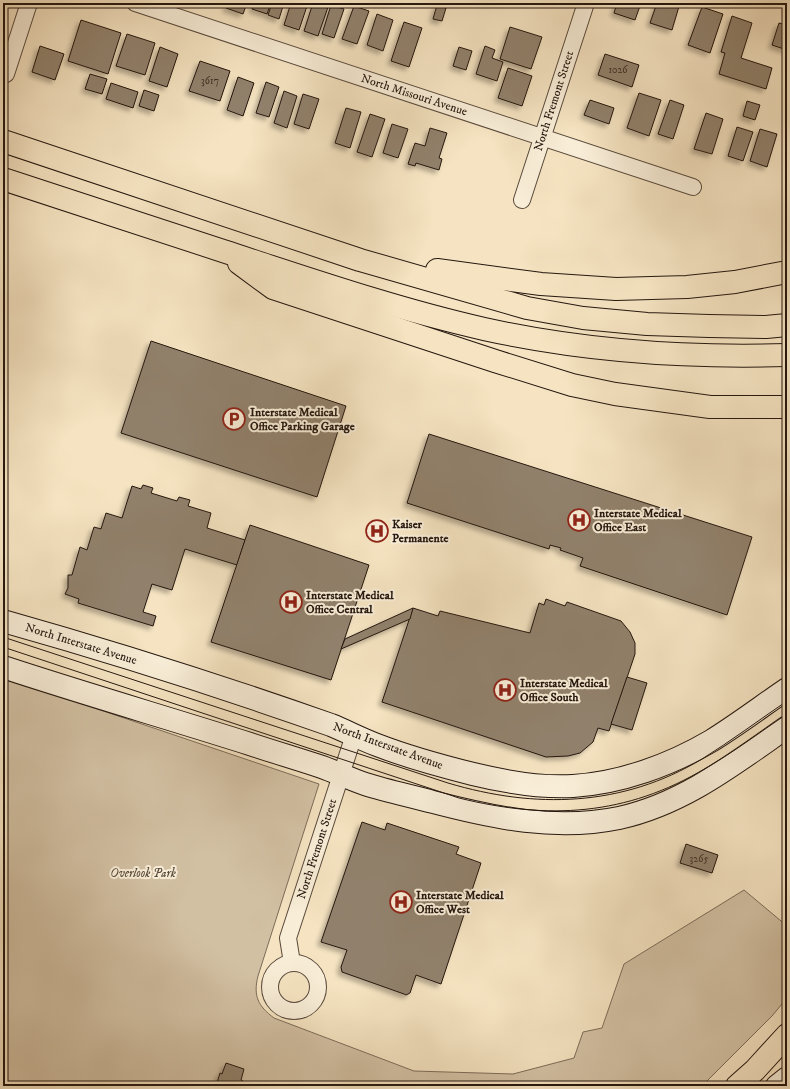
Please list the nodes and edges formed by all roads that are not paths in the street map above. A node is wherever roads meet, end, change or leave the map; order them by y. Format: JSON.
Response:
{"nodes":[{"id":1,"x":29,"y":3,"type":"edge"},
{"id":2,"x":135,"y":3,"type":"edge"},
{"id":3,"x":586,"y":3,"type":"edge"},
{"id":4,"x":6,"y":74,"type":"dead end"},
{"id":5,"x":542,"y":138,"type":"junction"},
{"id":6,"x":3,"y":141,"type":"edge"},
{"id":7,"x":3,"y":179,"type":"edge"},
{"id":8,"x":693,"y":187,"type":"dead end"},
{"id":9,"x":522,"y":200,"type":"dead end"},
{"id":10,"x":222,"y":250,"type":"junction"},
{"id":11,"x":360,"y":260,"type":"junction"},
{"id":12,"x":787,"y":272,"type":"edge"},
{"id":13,"x":787,"y":325,"type":"edge"},
{"id":14,"x":787,"y":355,"type":"edge"},
{"id":15,"x":787,"y":406,"type":"edge"},
{"id":16,"x":3,"y":621,"type":"edge"},
{"id":17,"x":3,"y":666,"type":"edge"},
{"id":18,"x":787,"y":689,"type":"edge"},
{"id":19,"x":787,"y":728,"type":"edge"},
{"id":20,"x":354,"y":735,"type":"junction"},
{"id":21,"x":341,"y":775,"type":"junction"},
{"id":22,"x":292,"y":963,"type":"dead end"},
{"id":23,"x":787,"y":1035,"type":"edge"},
{"id":24,"x":787,"y":1078,"type":"edge"},
{"id":25,"x":737,"y":1086,"type":"edge"},
{"id":26,"x":777,"y":1086,"type":"edge"}],
"edges":[{"from":1,"to":4,"type":"street"},
{"from":2,"to":5,"type":"street","name":"North Missouri Avenue"},
{"from":3,"to":5,"type":"street","name":"North Fremont Street"},
{"from":5,"to":8,"type":"street","name":"North Missouri Avenue"},
{"from":5,"to":9,"type":"street","name":"North Fremont Street"},
{"from":6,"to":11,"type":"highway"},
{"from":7,"to":10,"type":"highway"},
{"from":10,"to":14,"type":"highway"},
{"from":10,"to":15,"type":"highway"},
{"from":11,"to":12,"type":"highway"},
{"from":11,"to":13,"type":"highway"},
{"from":16,"to":20,"type":"street","name":"North Interstate Avenue"},
{"from":17,"to":21,"type":"street"},
{"from":18,"to":20,"type":"street","name":"North Interstate Avenue"},
{"from":19,"to":21,"type":"street"},
{"from":20,"to":21,"type":"street","name":"North Fremont Street"},
{"from":21,"to":22,"type":"street","name":"North Fremont Street"},
{"from":23,"to":25,"type":"highway"},
{"from":24,"to":26,"type":"street"}]}
